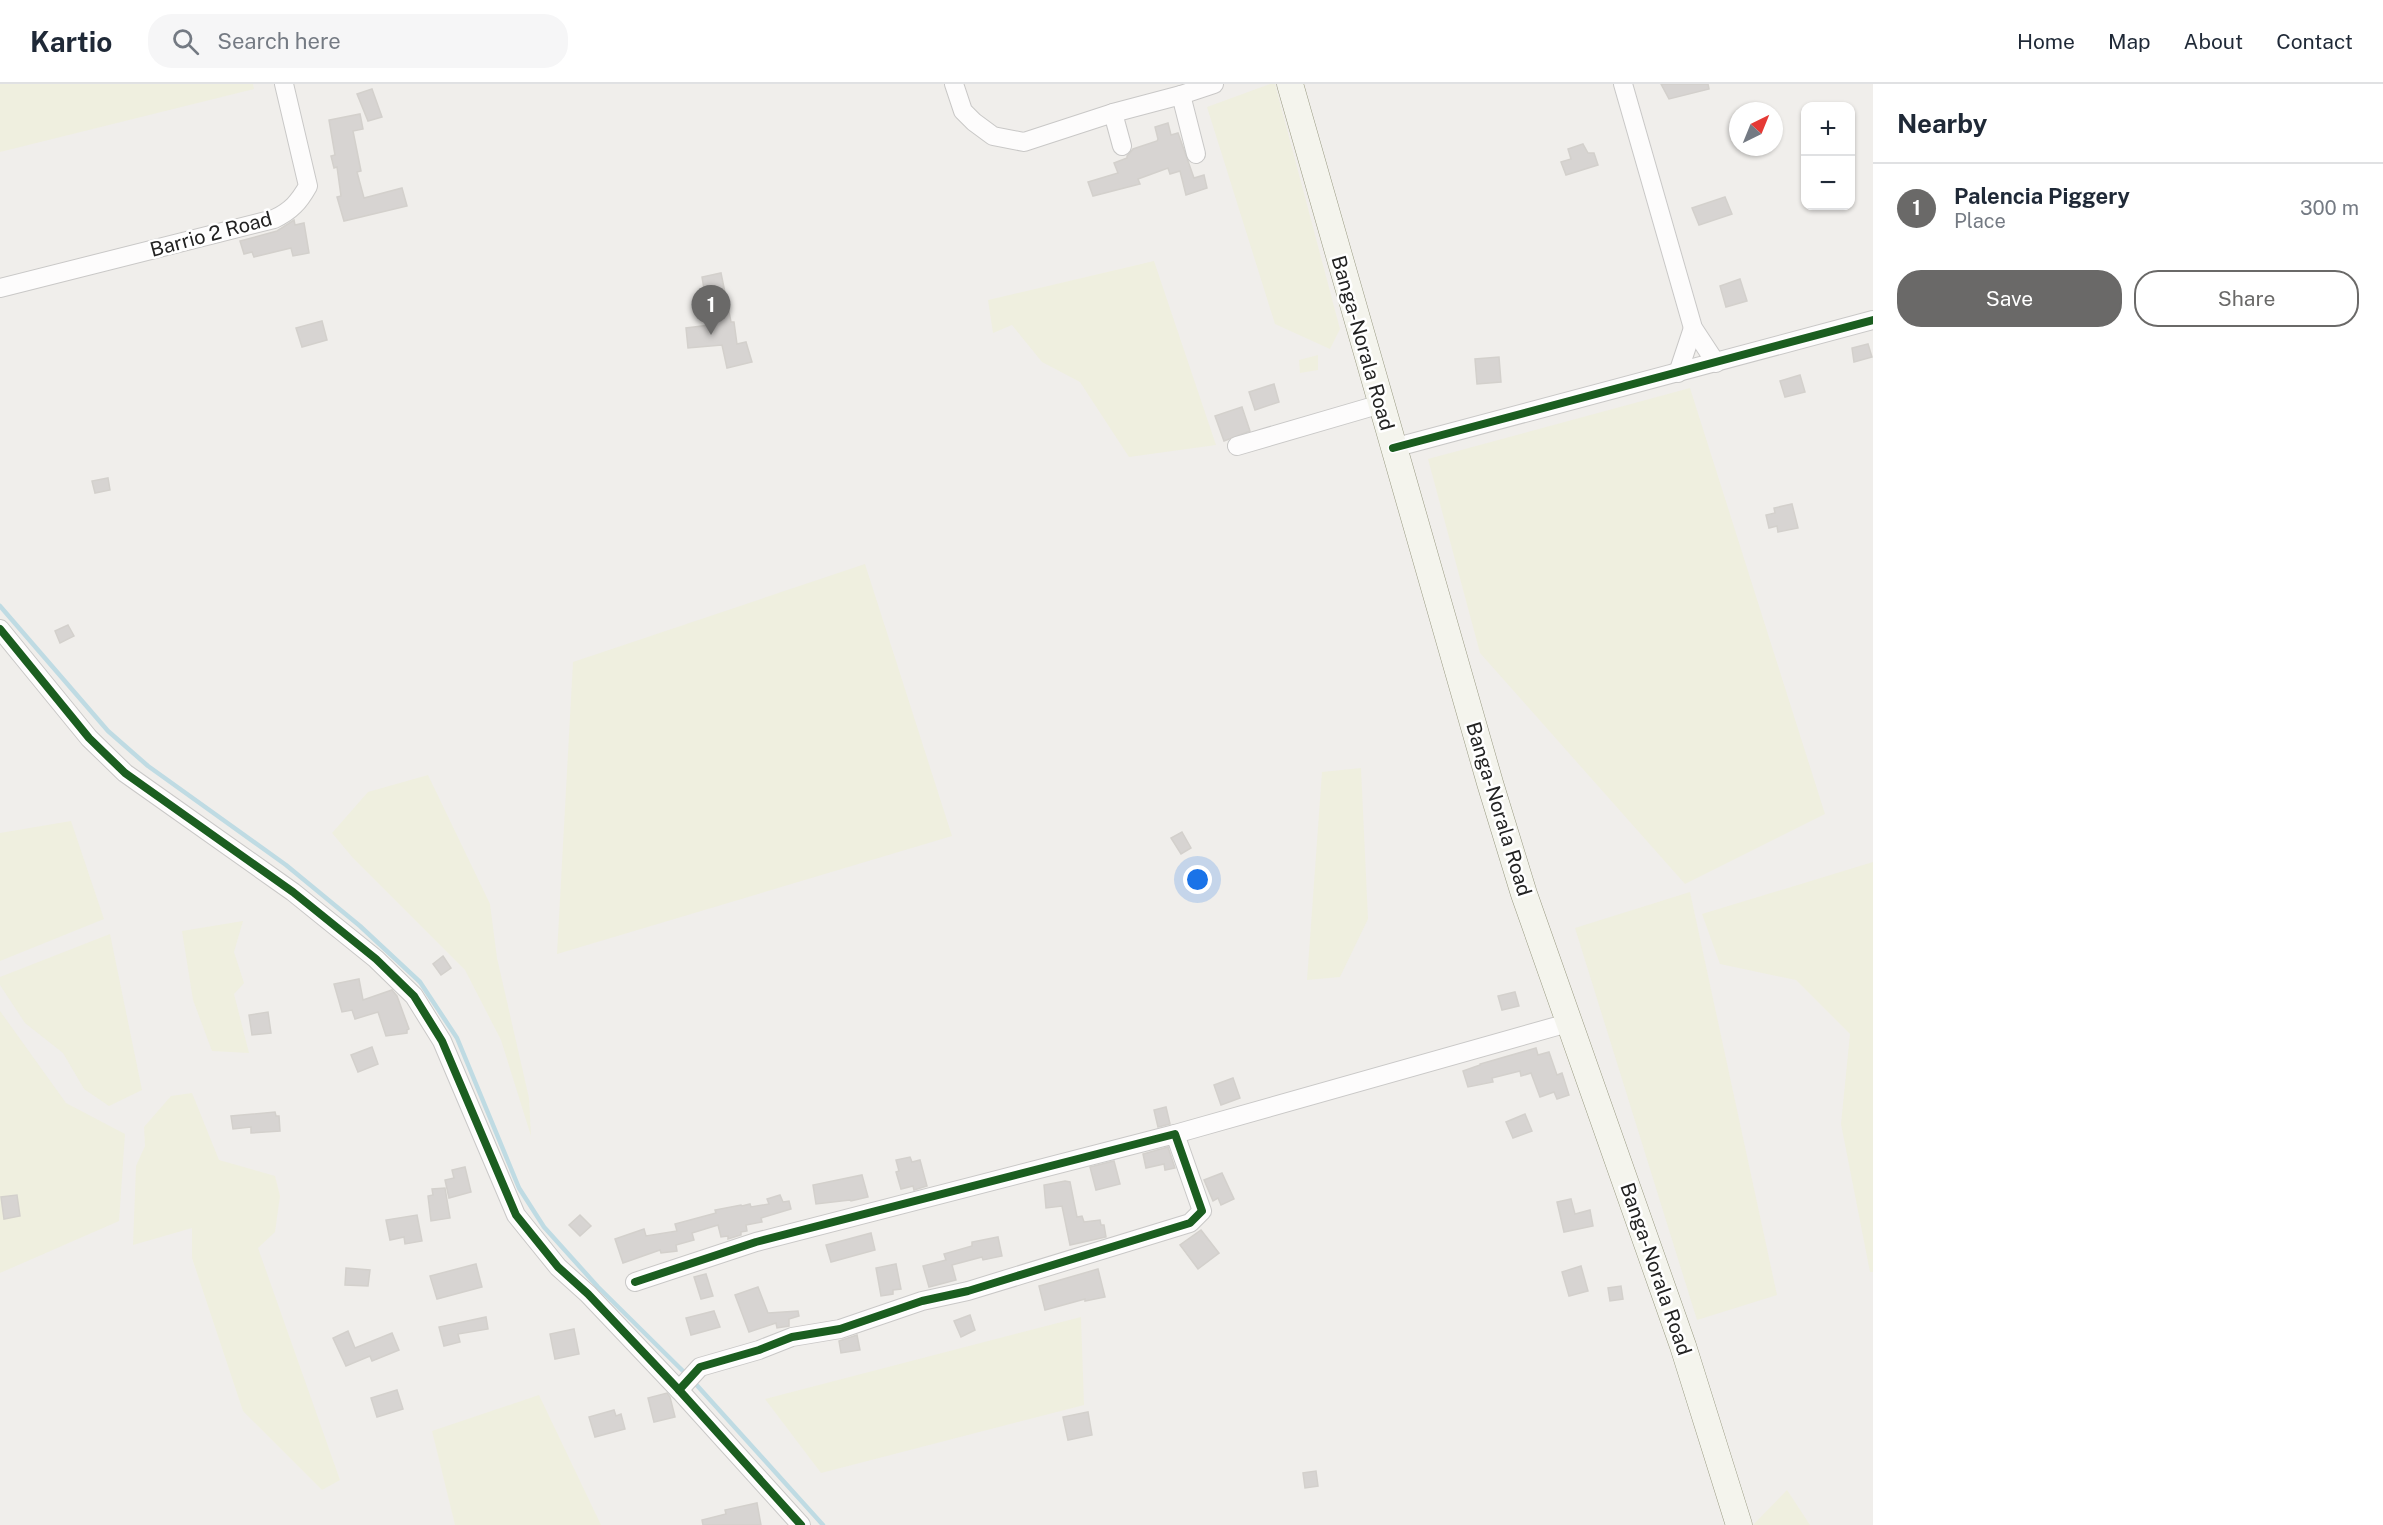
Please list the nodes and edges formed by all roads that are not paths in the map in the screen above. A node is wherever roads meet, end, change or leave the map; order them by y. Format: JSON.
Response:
{"nodes":[{"id":1,"x":284,"y":84,"type":"edge"},
{"id":2,"x":954,"y":84,"type":"edge"},
{"id":3,"x":1214,"y":84,"type":"edge"},
{"id":4,"x":1290,"y":84,"type":"edge"},
{"id":5,"x":1623,"y":84,"type":"edge"},
{"id":6,"x":1180,"y":95,"type":"junction"},
{"id":7,"x":1113,"y":113,"type":"junction"},
{"id":8,"x":1122,"y":146,"type":"dead end"},
{"id":9,"x":1196,"y":154,"type":"dead end"},
{"id":10,"x":0,"y":288,"type":"edge"},
{"id":11,"x":1873,"y":320,"type":"edge"},
{"id":12,"x":1693,"y":328,"type":"junction"},
{"id":13,"x":1716,"y":363,"type":"junction"},
{"id":14,"x":1678,"y":373,"type":"junction"},
{"id":15,"x":1381,"y":404,"type":"junction"},
{"id":16,"x":1237,"y":446,"type":"dead end"},
{"id":17,"x":1393,"y":448,"type":"junction"},
{"id":18,"x":0,"y":629,"type":"edge"},
{"id":19,"x":1568,"y":1023,"type":"junction"},
{"id":20,"x":1174,"y":1134,"type":"junction"},
{"id":21,"x":636,"y":1282,"type":"dead end"},
{"id":22,"x":679,"y":1390,"type":"junction"},
{"id":23,"x":801,"y":1525,"type":"edge"},
{"id":24,"x":1739,"y":1525,"type":"edge"}],
"edges":[{"from":1,"to":10,"type":"street","name":"Barrio 2 Road"},
{"from":2,"to":7,"type":"street"},
{"from":3,"to":6,"type":"street"},
{"from":4,"to":15,"type":"main road","name":"Banga-Norala Road"},
{"from":5,"to":12,"type":"street"},
{"from":6,"to":7,"type":"street"},
{"from":6,"to":9,"type":"street"},
{"from":7,"to":8,"type":"street"},
{"from":11,"to":13,"type":"street"},
{"from":12,"to":13,"type":"street"},
{"from":12,"to":14,"type":"street"},
{"from":13,"to":14,"type":"street"},
{"from":14,"to":17,"type":"street"},
{"from":15,"to":16,"type":"street"},
{"from":15,"to":17,"type":"main road","name":"Banga-Norala Road"},
{"from":17,"to":19,"type":"main road","name":"Banga-Norala Road"},
{"from":18,"to":22,"type":"street"},
{"from":19,"to":20,"type":"street"},
{"from":19,"to":24,"type":"main road","name":"Banga-Norala Road"},
{"from":20,"to":21,"type":"street"},
{"from":20,"to":22,"type":"street"},
{"from":22,"to":23,"type":"street"}]}
